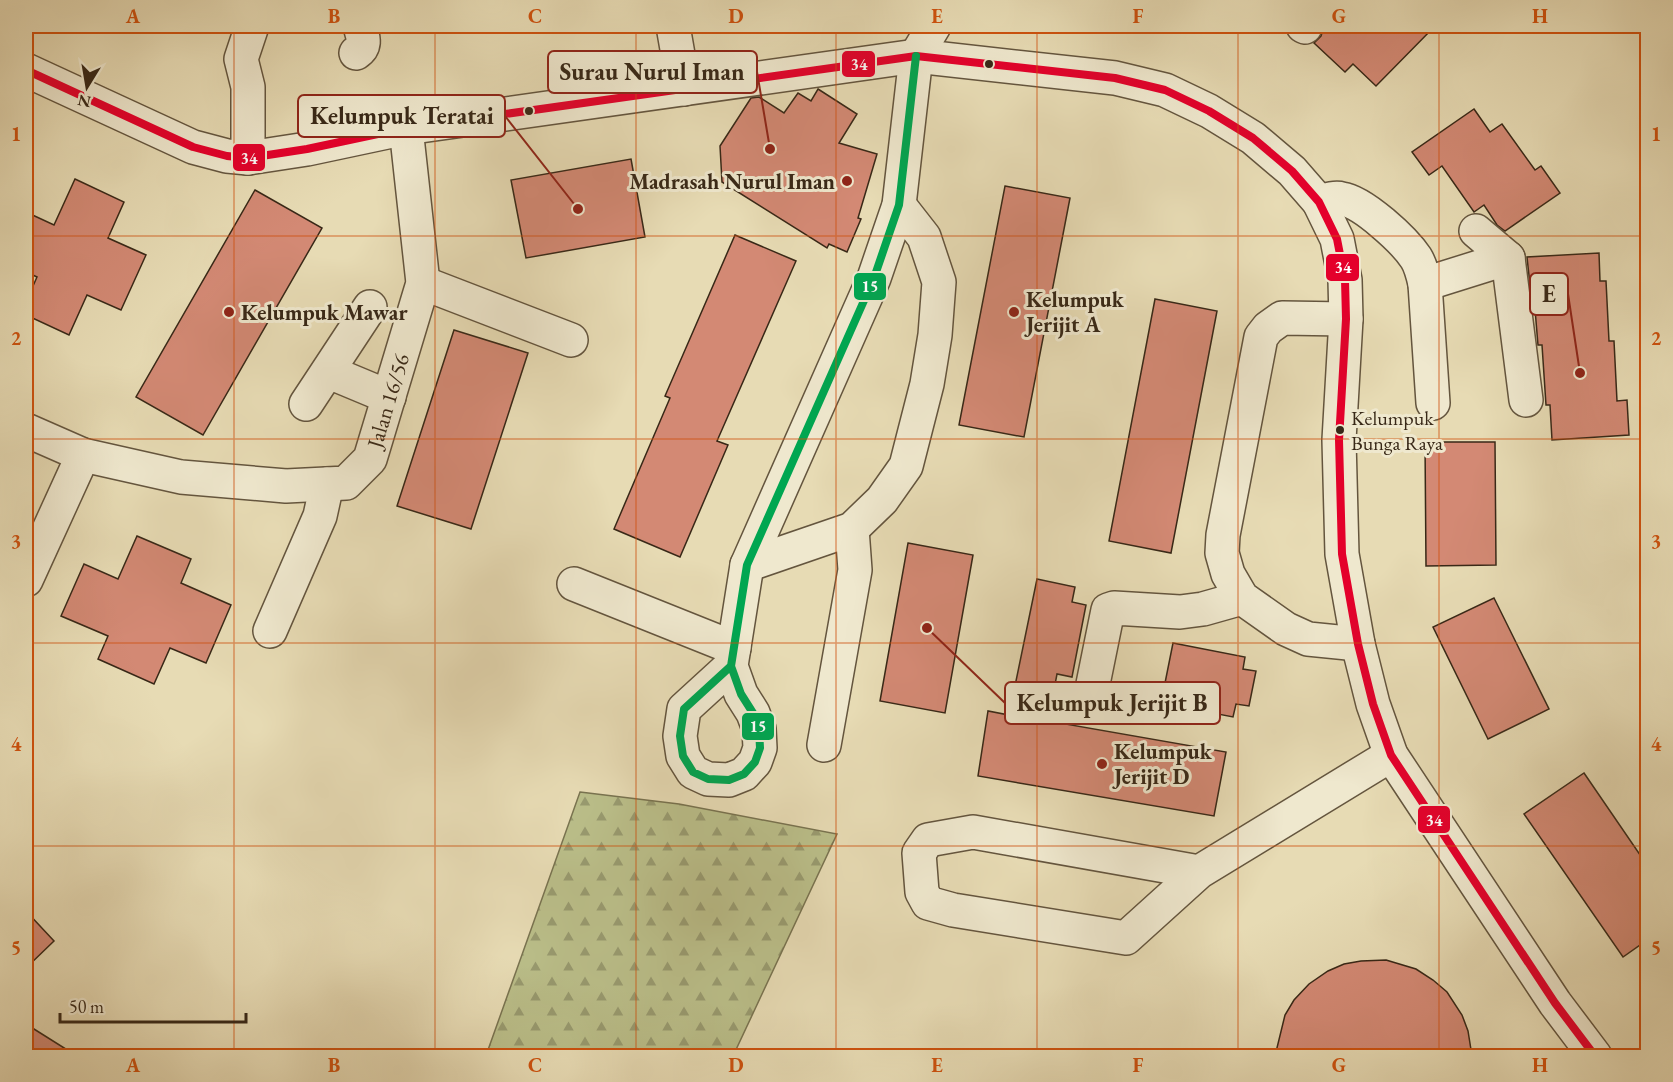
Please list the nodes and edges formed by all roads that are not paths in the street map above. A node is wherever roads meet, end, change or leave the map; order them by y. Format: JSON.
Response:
{"nodes":[{"id":1,"x":252,"y":26,"type":"edge"},
{"id":2,"x":673,"y":26,"type":"edge"},
{"id":3,"x":934,"y":26,"type":"edge"},
{"id":4,"x":916,"y":56,"type":"junction"},
{"id":5,"x":26,"y":70,"type":"edge"},
{"id":6,"x":684,"y":88,"type":"junction"},
{"id":7,"x":406,"y":128,"type":"junction"},
{"id":8,"x":248,"y":158,"type":"junction"},
{"id":9,"x":1319,"y":202,"type":"junction"},
{"id":10,"x":899,"y":205,"type":"junction"},
{"id":11,"x":1476,"y":231,"type":"dead end"},
{"id":12,"x":1508,"y":258,"type":"junction"},
{"id":13,"x":423,"y":283,"type":"junction"},
{"id":14,"x":1425,"y":284,"type":"junction"},
{"id":15,"x":370,"y":306,"type":"dead end"},
{"id":16,"x":1346,"y":320,"type":"junction"},
{"id":17,"x":572,"y":340,"type":"dead end"},
{"id":18,"x":329,"y":372,"type":"junction"},
{"id":19,"x":388,"y":397,"type":"junction"},
{"id":20,"x":1526,"y":400,"type":"dead end"},
{"id":21,"x":306,"y":404,"type":"dead end"},
{"id":22,"x":1433,"y":404,"type":"dead end"},
{"id":23,"x":26,"y":430,"type":"edge"},
{"id":24,"x":83,"y":455,"type":"junction"},
{"id":25,"x":327,"y":484,"type":"junction"},
{"id":26,"x":852,"y":529,"type":"junction"},
{"id":27,"x":747,"y":565,"type":"junction"},
{"id":28,"x":26,"y":580,"type":"edge"},
{"id":29,"x":573,"y":584,"type":"dead end"},
{"id":30,"x":1242,"y":598,"type":"junction"},
{"id":31,"x":270,"y":631,"type":"dead end"},
{"id":32,"x":1358,"y":644,"type":"junction"},
{"id":33,"x":1093,"y":684,"type":"dead end"},
{"id":34,"x":824,"y":745,"type":"dead end"},
{"id":35,"x":1391,"y":755,"type":"junction"},
{"id":36,"x":1199,"y":872,"type":"junction"},
{"id":37,"x":1595,"y":1056,"type":"edge"}],
"edges":[{"from":1,"to":8,"type":"street"},
{"from":2,"to":6,"type":"street"},
{"from":3,"to":4,"type":"street"},
{"from":4,"to":6,"type":"street"},
{"from":4,"to":9,"type":"street"},
{"from":4,"to":10,"type":"street"},
{"from":5,"to":8,"type":"street"},
{"from":6,"to":7,"type":"street"},
{"from":7,"to":8,"type":"street"},
{"from":7,"to":13,"type":"street","name":"Jalan 16/56"},
{"from":9,"to":14,"type":"street"},
{"from":9,"to":16,"type":"street"},
{"from":10,"to":26,"type":"street"},
{"from":10,"to":27,"type":"street"},
{"from":11,"to":12,"type":"street"},
{"from":12,"to":14,"type":"street"},
{"from":12,"to":20,"type":"street"},
{"from":13,"to":17,"type":"street"},
{"from":13,"to":19,"type":"street","name":"Jalan 16/56"},
{"from":14,"to":22,"type":"street"},
{"from":15,"to":18,"type":"street"},
{"from":16,"to":30,"type":"street"},
{"from":16,"to":32,"type":"street"},
{"from":18,"to":19,"type":"street"},
{"from":18,"to":21,"type":"street"},
{"from":19,"to":25,"type":"street","name":"Jalan 16/56"},
{"from":23,"to":24,"type":"street","name":"Jalan 16/56"},
{"from":24,"to":25,"type":"street","name":"Jalan 16/56"},
{"from":24,"to":28,"type":"street"},
{"from":25,"to":31,"type":"street"},
{"from":26,"to":27,"type":"street"},
{"from":26,"to":34,"type":"street"},
{"from":27,"to":29,"type":"street"},
{"from":30,"to":32,"type":"street"},
{"from":30,"to":33,"type":"street"},
{"from":32,"to":35,"type":"street"},
{"from":35,"to":36,"type":"street"},
{"from":35,"to":37,"type":"street"},
{"from":36,"to":36,"type":"street"}]}
